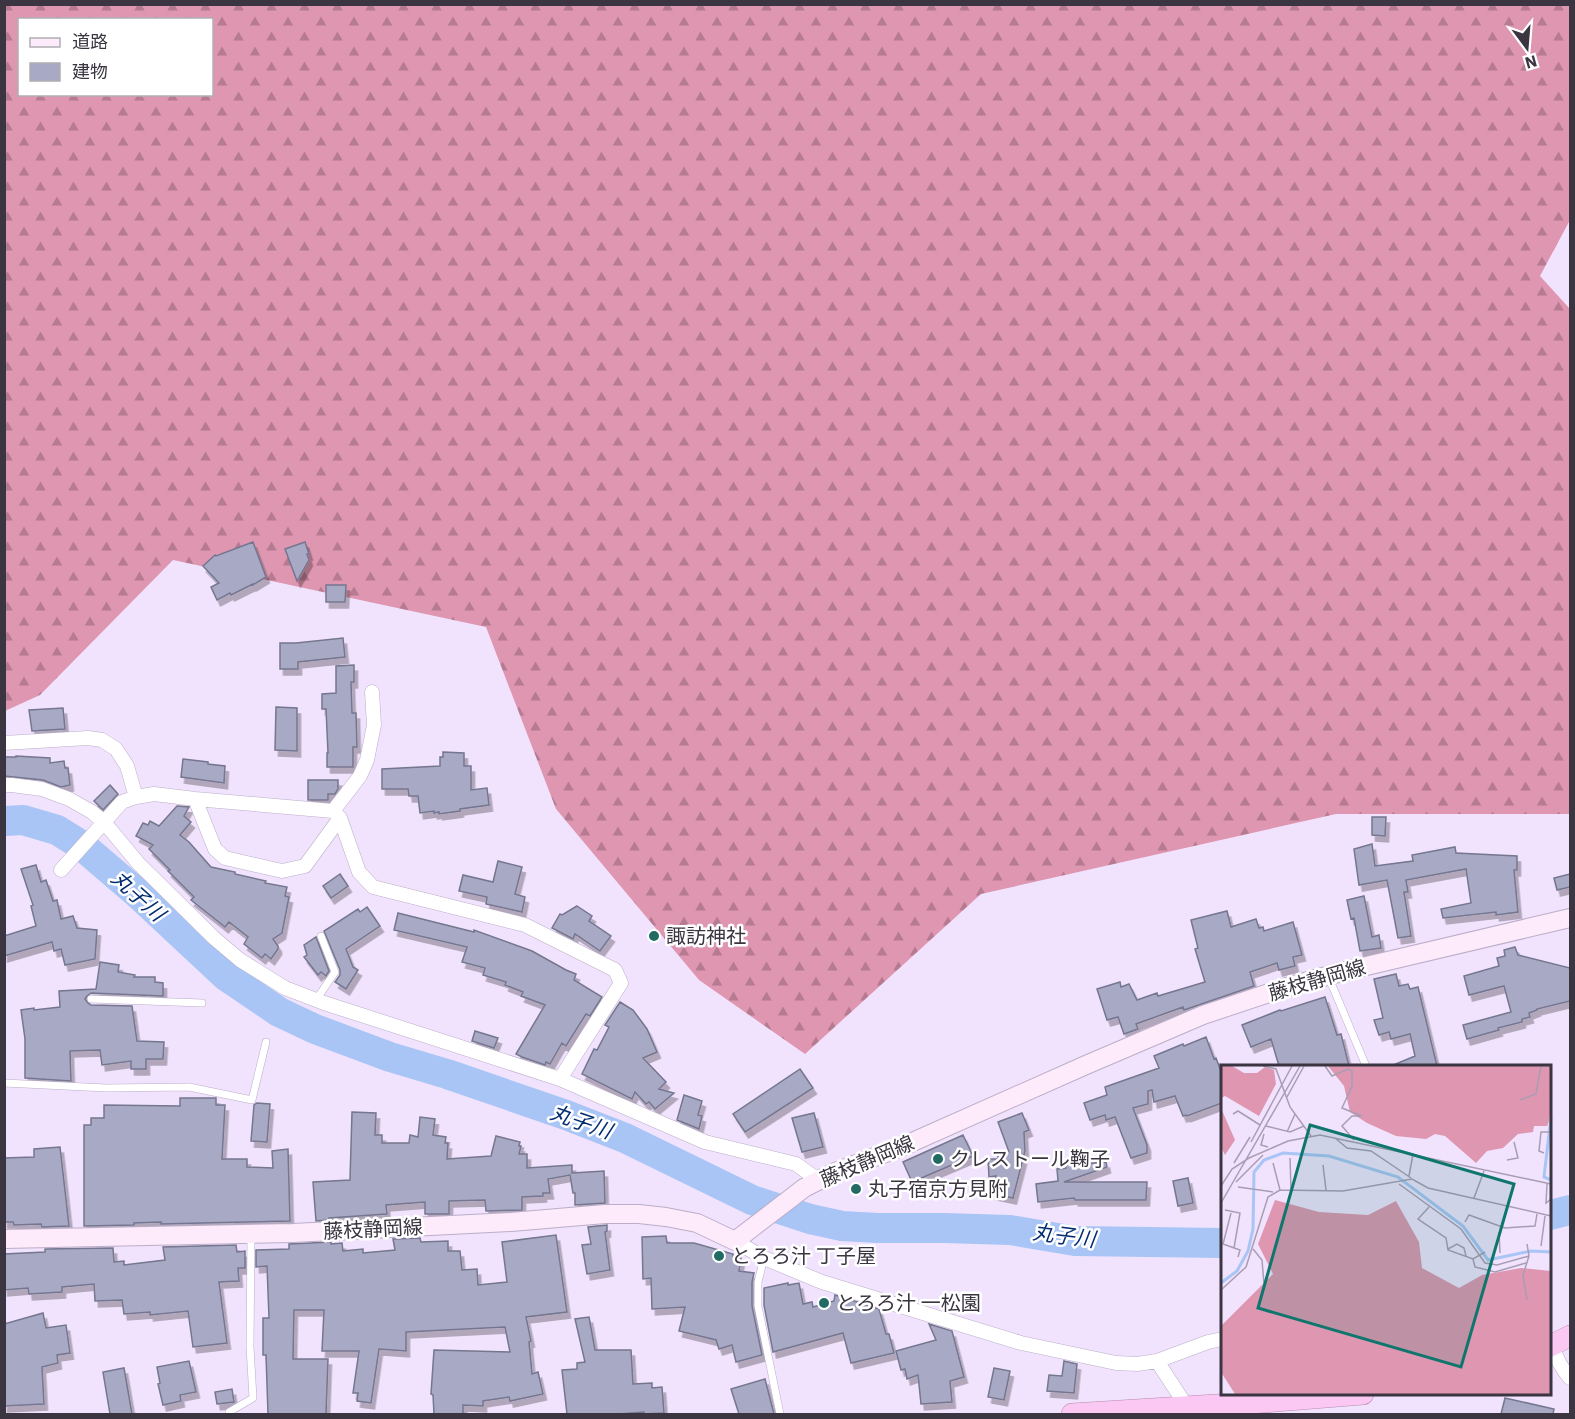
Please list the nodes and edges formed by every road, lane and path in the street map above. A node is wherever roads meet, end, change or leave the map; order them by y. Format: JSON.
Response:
{"nodes":[{"id":1,"x":372,"y":692,"type":"dead end"},
{"id":2,"x":4,"y":743,"type":"edge"},
{"id":3,"x":4,"y":785,"type":"edge"},
{"id":4,"x":136,"y":797,"type":"junction"},
{"id":5,"x":195,"y":800,"type":"junction"},
{"id":6,"x":336,"y":815,"type":"junction"},
{"id":7,"x":102,"y":824,"type":"junction"},
{"id":8,"x":64,"y":866,"type":"dead end"},
{"id":9,"x":1570,"y":918,"type":"edge"},
{"id":10,"x":321,"y":936,"type":"dead end"},
{"id":11,"x":1328,"y":975,"type":"junction"},
{"id":12,"x":92,"y":999,"type":"dead end"},
{"id":13,"x":316,"y":1000,"type":"junction"},
{"id":14,"x":202,"y":1003,"type":"dead end"},
{"id":15,"x":266,"y":1041,"type":"dead end"},
{"id":16,"x":1366,"y":1065,"type":"edge"},
{"id":17,"x":560,"y":1079,"type":"junction"},
{"id":18,"x":4,"y":1083,"type":"edge"},
{"id":19,"x":811,"y":1184,"type":"junction"},
{"id":20,"x":251,"y":1234,"type":"junction"},
{"id":21,"x":4,"y":1239,"type":"edge"},
{"id":22,"x":735,"y":1241,"type":"junction"},
{"id":23,"x":764,"y":1258,"type":"junction"},
{"id":24,"x":1221,"y":1339,"type":"edge"},
{"id":25,"x":1561,"y":1340,"type":"edge"},
{"id":26,"x":1157,"y":1360,"type":"junction"},
{"id":27,"x":1570,"y":1377,"type":"edge"},
{"id":28,"x":1354,"y":1395,"type":"edge"},
{"id":29,"x":1187,"y":1407,"type":"junction"},
{"id":30,"x":1236,"y":1409,"type":"edge"},
{"id":31,"x":229,"y":1414,"type":"edge"},
{"id":32,"x":780,"y":1414,"type":"edge"},
{"id":33,"x":1072,"y":1414,"type":"edge"}],
"edges":[{"from":1,"to":6,"type":"street"},
{"from":2,"to":4,"type":"street"},
{"from":3,"to":7,"type":"street"},
{"from":4,"to":5,"type":"street"},
{"from":4,"to":7,"type":"street"},
{"from":5,"to":6,"type":"street"},
{"from":5,"to":6,"type":"street"},
{"from":6,"to":17,"type":"street"},
{"from":7,"to":8,"type":"street"},
{"from":7,"to":13,"type":"street"},
{"from":9,"to":11,"type":"main road","name":"藤枝静岡線"},
{"from":10,"to":13,"type":"lane"},
{"from":11,"to":16,"type":"lane"},
{"from":11,"to":19,"type":"main road","name":"藤枝静岡線"},
{"from":12,"to":14,"type":"lane"},
{"from":13,"to":17,"type":"street"},
{"from":15,"to":18,"type":"lane"},
{"from":17,"to":19,"type":"street"},
{"from":19,"to":22,"type":"main road","name":"藤枝静岡線"},
{"from":20,"to":21,"type":"main road","name":"藤枝静岡線"},
{"from":20,"to":22,"type":"main road","name":"藤枝静岡線"},
{"from":20,"to":31,"type":"lane"},
{"from":22,"to":23,"type":"street"},
{"from":23,"to":26,"type":"street"},
{"from":23,"to":32,"type":"lane"},
{"from":24,"to":26,"type":"street"},
{"from":25,"to":27,"type":"street"},
{"from":26,"to":29,"type":"street"},
{"from":28,"to":30,"type":"highway"},
{"from":29,"to":30,"type":"highway"},
{"from":29,"to":33,"type":"highway"}]}
